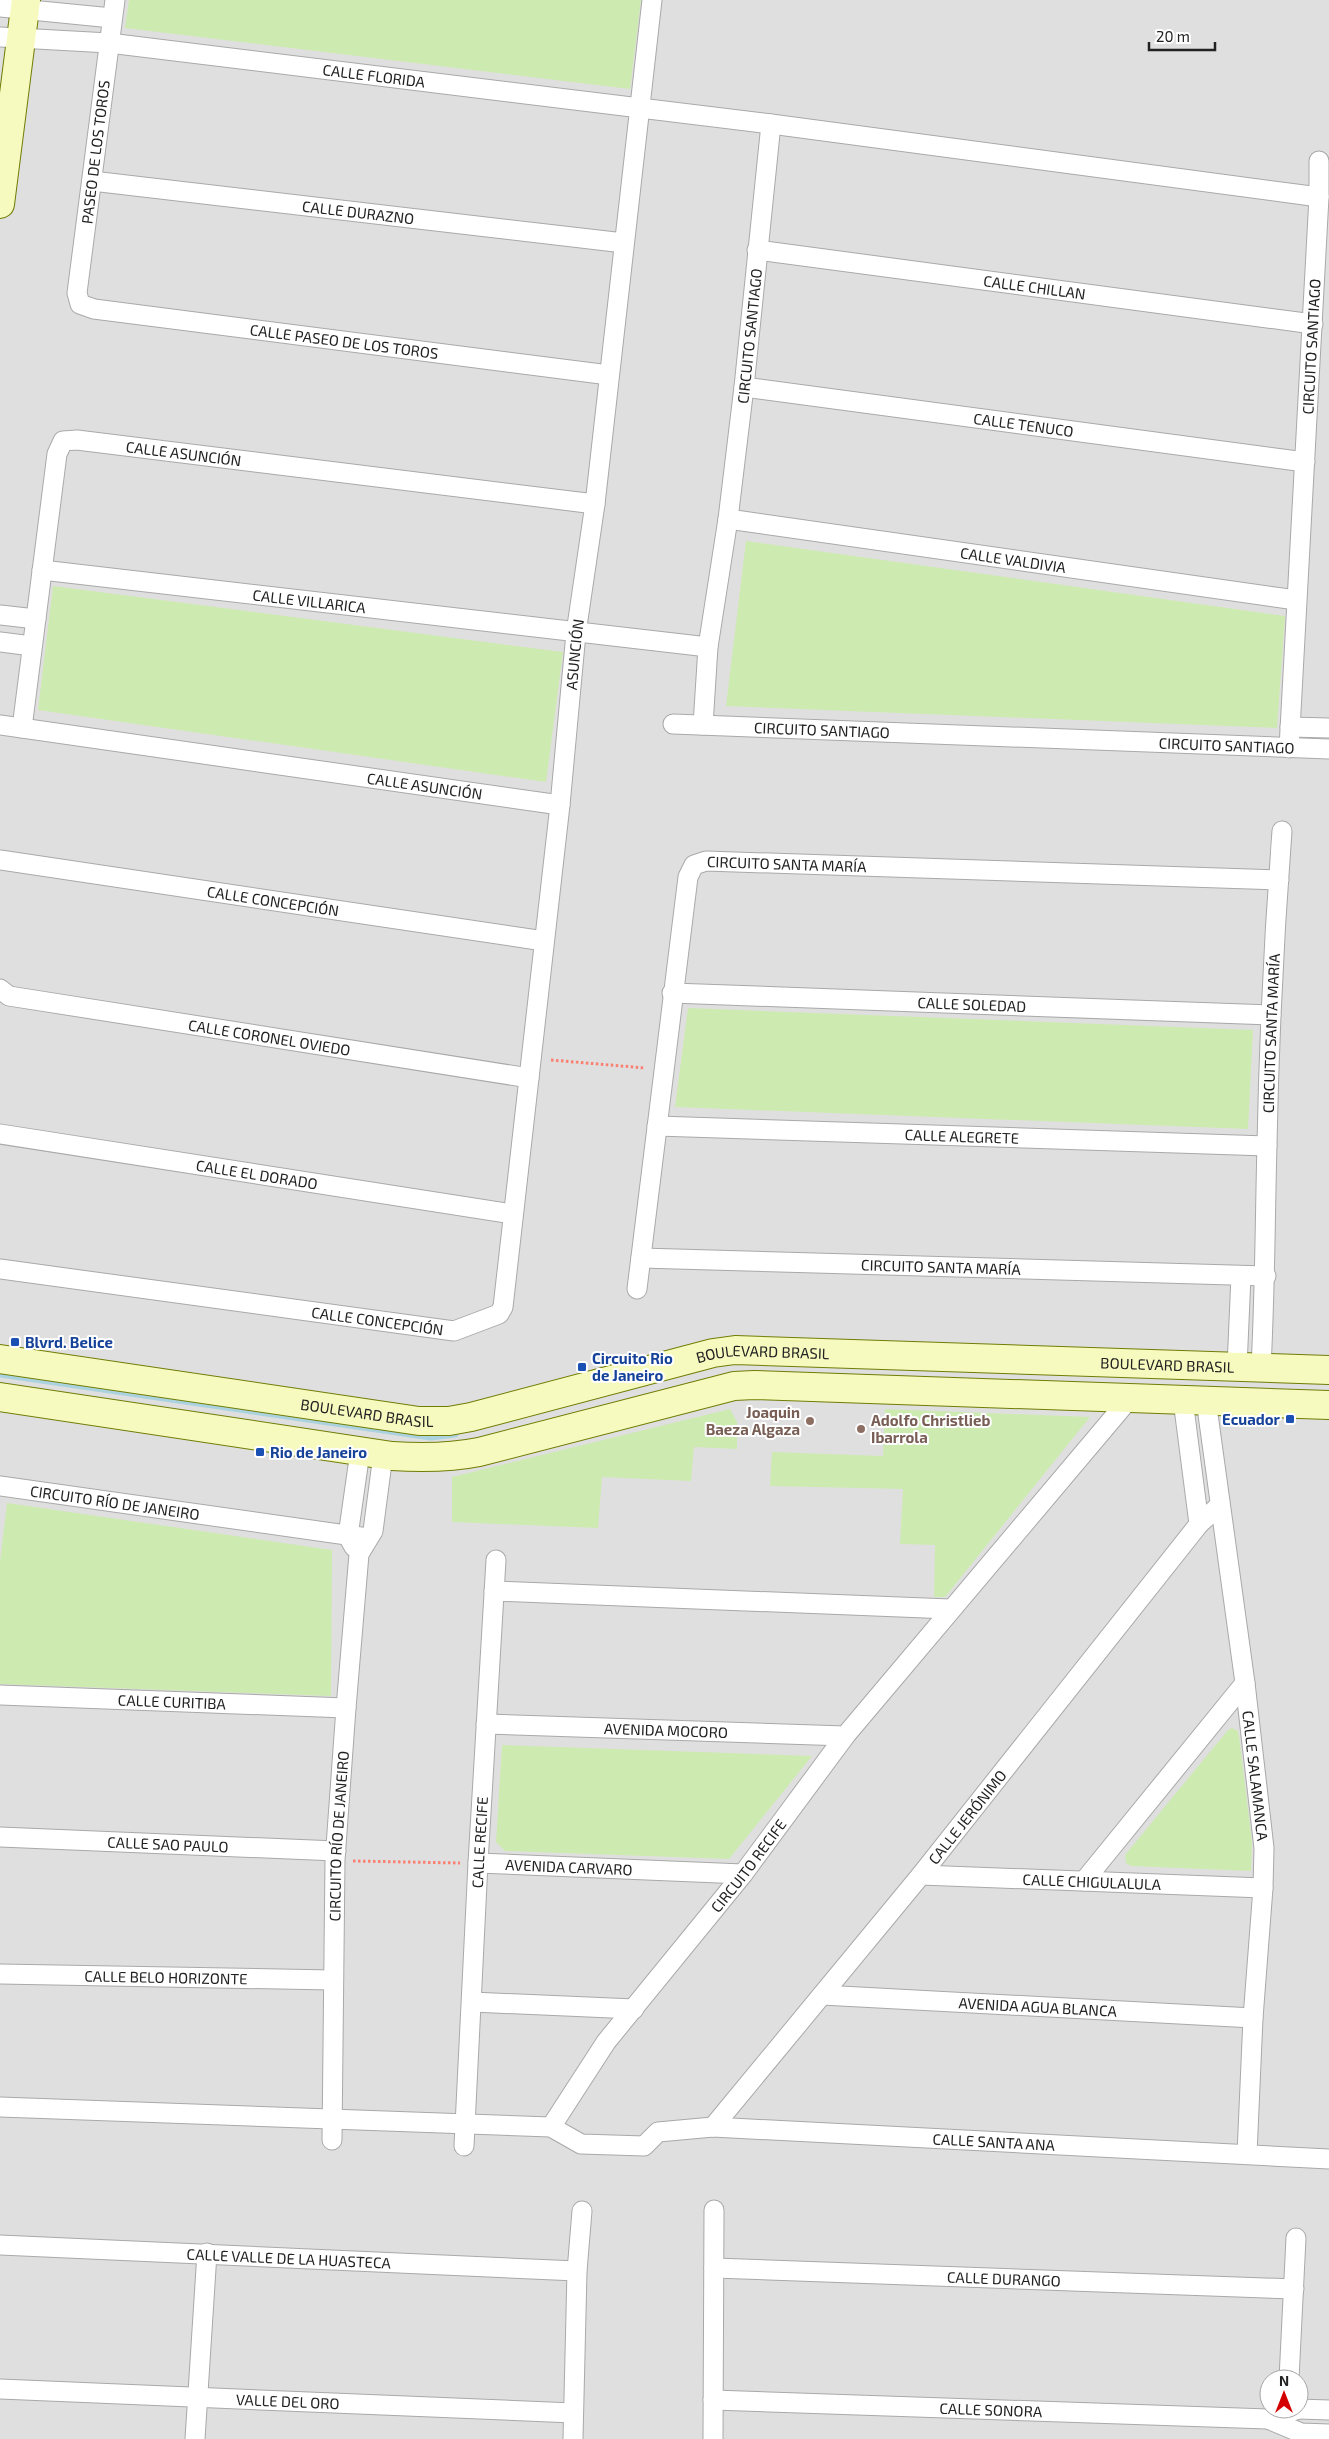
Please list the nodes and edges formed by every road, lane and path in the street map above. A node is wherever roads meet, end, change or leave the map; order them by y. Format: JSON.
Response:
{"nodes":[{"id":1,"x":652,"y":0,"type":"edge"},
{"id":2,"x":17,"y":6,"type":"edge"},
{"id":3,"x":113,"y":9,"type":"edge"},
{"id":4,"x":11,"y":38,"type":"edge"},
{"id":5,"x":109,"y":43,"type":"junction"},
{"id":6,"x":640,"y":109,"type":"junction"},
{"id":7,"x":771,"y":124,"type":"junction"},
{"id":8,"x":1320,"y":161,"type":"dead end"},
{"id":9,"x":92,"y":181,"type":"junction"},
{"id":10,"x":1320,"y":198,"type":"junction"},
{"id":11,"x":0,"y":204,"type":"edge"},
{"id":12,"x":624,"y":243,"type":"junction"},
{"id":13,"x":757,"y":250,"type":"junction"},
{"id":14,"x":80,"y":304,"type":"joint"},
{"id":15,"x":1313,"y":324,"type":"junction"},
{"id":16,"x":609,"y":375,"type":"junction"},
{"id":17,"x":744,"y":387,"type":"junction"},
{"id":18,"x":1305,"y":462,"type":"junction"},
{"id":19,"x":594,"y":504,"type":"junction"},
{"id":20,"x":728,"y":518,"type":"junction"},
{"id":21,"x":42,"y":570,"type":"junction"},
{"id":22,"x":1296,"y":600,"type":"junction"},
{"id":23,"x":0,"y":615,"type":"edge"},
{"id":24,"x":36,"y":620,"type":"junction"},
{"id":25,"x":576,"y":633,"type":"junction"},
{"id":26,"x":0,"y":642,"type":"edge"},
{"id":27,"x":32,"y":646,"type":"junction"},
{"id":28,"x":708,"y":647,"type":"junction"},
{"id":29,"x":673,"y":724,"type":"dead end"},
{"id":30,"x":0,"y":725,"type":"edge"},
{"id":31,"x":703,"y":725,"type":"junction"},
{"id":32,"x":1290,"y":727,"type":"junction"},
{"id":33,"x":22,"y":728,"type":"junction"},
{"id":34,"x":1329,"y":728,"type":"edge"},
{"id":35,"x":1289,"y":748,"type":"junction"},
{"id":36,"x":1329,"y":749,"type":"edge"},
{"id":37,"x":560,"y":805,"type":"junction"},
{"id":38,"x":1282,"y":831,"type":"dead end"},
{"id":39,"x":1,"y":866,"type":"edge"},
{"id":40,"x":1279,"y":880,"type":"junction"},
{"id":41,"x":544,"y":941,"type":"junction"},
{"id":42,"x":672,"y":993,"type":"junction"},
{"id":43,"x":3,"y":995,"type":"edge"},
{"id":44,"x":1271,"y":1015,"type":"junction"},
{"id":45,"x":531,"y":1058,"type":"junction"},
{"id":46,"x":663,"y":1069,"type":"junction"},
{"id":47,"x":529,"y":1078,"type":"junction"},
{"id":48,"x":657,"y":1126,"type":"junction"},
{"id":49,"x":0,"y":1134,"type":"edge"},
{"id":50,"x":1267,"y":1146,"type":"junction"},
{"id":51,"x":513,"y":1214,"type":"junction"},
{"id":52,"x":641,"y":1258,"type":"junction"},
{"id":53,"x":0,"y":1269,"type":"edge"},
{"id":54,"x":1241,"y":1276,"type":"junction"},
{"id":55,"x":1266,"y":1276,"type":"junction"},
{"id":56,"x":637,"y":1290,"type":"dead end"},
{"id":57,"x":0,"y":1359,"type":"edge"},
{"id":58,"x":1249,"y":1367,"type":"junction"},
{"id":59,"x":1329,"y":1370,"type":"edge"},
{"id":60,"x":0,"y":1397,"type":"edge"},
{"id":61,"x":1130,"y":1398,"type":"junction"},
{"id":62,"x":1194,"y":1400,"type":"junction"},
{"id":63,"x":1329,"y":1405,"type":"edge"},
{"id":64,"x":372,"y":1453,"type":"junction"},
{"id":65,"x":0,"y":1486,"type":"edge"},
{"id":66,"x":1220,"y":1504,"type":"junction"},
{"id":67,"x":1199,"y":1524,"type":"junction"},
{"id":68,"x":348,"y":1536,"type":"junction"},
{"id":69,"x":368,"y":1538,"type":"junction"},
{"id":70,"x":359,"y":1554,"type":"junction"},
{"id":71,"x":496,"y":1560,"type":"dead end"},
{"id":72,"x":494,"y":1591,"type":"junction"},
{"id":73,"x":950,"y":1610,"type":"junction"},
{"id":74,"x":1245,"y":1683,"type":"junction"},
{"id":75,"x":0,"y":1695,"type":"edge"},
{"id":76,"x":346,"y":1708,"type":"junction"},
{"id":77,"x":486,"y":1724,"type":"junction"},
{"id":78,"x":845,"y":1736,"type":"junction"},
{"id":79,"x":0,"y":1837,"type":"edge"},
{"id":80,"x":335,"y":1856,"type":"junction"},
{"id":81,"x":478,"y":1863,"type":"junction"},
{"id":82,"x":743,"y":1874,"type":"junction"},
{"id":83,"x":920,"y":1876,"type":"junction"},
{"id":84,"x":1084,"y":1881,"type":"junction"},
{"id":85,"x":1264,"y":1888,"type":"junction"},
{"id":86,"x":0,"y":1974,"type":"edge"},
{"id":87,"x":332,"y":1980,"type":"junction"},
{"id":88,"x":822,"y":1995,"type":"junction"},
{"id":89,"x":472,"y":2002,"type":"junction"},
{"id":90,"x":634,"y":2009,"type":"junction"},
{"id":91,"x":1254,"y":2018,"type":"junction"},
{"id":92,"x":0,"y":2107,"type":"edge"},
{"id":93,"x":332,"y":2120,"type":"junction"},
{"id":94,"x":465,"y":2124,"type":"junction"},
{"id":95,"x":551,"y":2127,"type":"junction"},
{"id":96,"x":713,"y":2127,"type":"junction"},
{"id":97,"x":332,"y":2140,"type":"dead end"},
{"id":98,"x":464,"y":2146,"type":"dead end"},
{"id":99,"x":1246,"y":2154,"type":"junction"},
{"id":100,"x":1329,"y":2159,"type":"edge"},
{"id":101,"x":582,"y":2210,"type":"dead end"},
{"id":102,"x":714,"y":2210,"type":"dead end"},
{"id":103,"x":1296,"y":2238,"type":"dead end"},
{"id":104,"x":0,"y":2245,"type":"edge"},
{"id":105,"x":207,"y":2253,"type":"junction"},
{"id":106,"x":714,"y":2268,"type":"junction"},
{"id":107,"x":577,"y":2271,"type":"junction"},
{"id":108,"x":1294,"y":2289,"type":"junction"},
{"id":109,"x":1290,"y":2369,"type":"edge"},
{"id":110,"x":0,"y":2389,"type":"edge"},
{"id":111,"x":198,"y":2396,"type":"junction"},
{"id":112,"x":713,"y":2400,"type":"junction"},
{"id":113,"x":1329,"y":2410,"type":"edge"},
{"id":114,"x":574,"y":2413,"type":"junction"},
{"id":115,"x":1309,"y":2414,"type":"edge"},
{"id":116,"x":1259,"y":2419,"type":"edge"},
{"id":117,"x":1292,"y":2419,"type":"edge"},
{"id":118,"x":1329,"y":2434,"type":"edge"},
{"id":119,"x":195,"y":2439,"type":"edge"},
{"id":120,"x":573,"y":2439,"type":"edge"},
{"id":121,"x":713,"y":2439,"type":"edge"}],
"edges":[{"from":1,"to":6,"type":"street"},
{"from":2,"to":3,"type":"street"},
{"from":2,"to":4,"type":"main road"},
{"from":3,"to":5,"type":"street","name":"PASEO DE LOS TOROS"},
{"from":4,"to":5,"type":"street","name":"CALLE FLORIDA"},
{"from":4,"to":11,"type":"main road"},
{"from":5,"to":6,"type":"street","name":"CALLE FLORIDA"},
{"from":5,"to":9,"type":"street","name":"PASEO DE LOS TOROS"},
{"from":6,"to":7,"type":"street"},
{"from":6,"to":12,"type":"street"},
{"from":7,"to":10,"type":"street"},
{"from":7,"to":13,"type":"street","name":"CIRCUITO SANTIAGO"},
{"from":8,"to":10,"type":"street","name":"CIRCUITO SANTIAGO"},
{"from":9,"to":12,"type":"street","name":"CALLE DURAZNO"},
{"from":9,"to":14,"type":"street","name":"PASEO DE LOS TOROS"},
{"from":10,"to":15,"type":"street","name":"CIRCUITO SANTIAGO"},
{"from":12,"to":16,"type":"street"},
{"from":13,"to":15,"type":"street","name":"CALLE CHILLAN"},
{"from":13,"to":17,"type":"street","name":"CIRCUITO SANTIAGO"},
{"from":14,"to":16,"type":"street","name":"CALLE PASEO DE LOS TOROS"},
{"from":15,"to":18,"type":"street","name":"CIRCUITO SANTIAGO"},
{"from":16,"to":19,"type":"street"},
{"from":17,"to":18,"type":"street","name":"CALLE TENUCO"},
{"from":17,"to":20,"type":"street","name":"CIRCUITO SANTIAGO"},
{"from":18,"to":22,"type":"street","name":"CIRCUITO SANTIAGO"},
{"from":19,"to":21,"type":"street","name":"CALLE ASUNCIÓN"},
{"from":19,"to":25,"type":"street","name":"ASUNCIÓN"},
{"from":20,"to":22,"type":"street","name":"CALLE VALDIVIA"},
{"from":20,"to":28,"type":"street","name":"CIRCUITO SANTIAGO"},
{"from":21,"to":24,"type":"street","name":"CALLE ASUNCIÓN"},
{"from":21,"to":25,"type":"street","name":"CALLE VILLARICA"},
{"from":22,"to":32,"type":"street","name":"CIRCUITO SANTIAGO"},
{"from":23,"to":24,"type":"street"},
{"from":24,"to":27,"type":"street","name":"CALLE ASUNCIÓN"},
{"from":25,"to":28,"type":"street","name":"CALLE VILLARICA"},
{"from":25,"to":37,"type":"street","name":"ASUNCIÓN"},
{"from":26,"to":27,"type":"street"},
{"from":27,"to":33,"type":"street","name":"CALLE ASUNCIÓN"},
{"from":28,"to":31,"type":"street","name":"CIRCUITO SANTIAGO"},
{"from":29,"to":31,"type":"street","name":"CIRCUITO SANTIAGO"},
{"from":30,"to":33,"type":"street","name":"CALLE ASUNCIÓN"},
{"from":31,"to":35,"type":"street","name":"CIRCUITO SANTIAGO"},
{"from":32,"to":34,"type":"street"},
{"from":32,"to":35,"type":"street","name":"CIRCUITO SANTIAGO"},
{"from":33,"to":37,"type":"street","name":"CALLE ASUNCIÓN"},
{"from":35,"to":36,"type":"street"},
{"from":37,"to":41,"type":"street","name":"CALLE CONCEPCIÓN"},
{"from":38,"to":40,"type":"street","name":"CIRCUITO SANTA MARÍA"},
{"from":39,"to":41,"type":"street","name":"CALLE CONCEPCIÓN"},
{"from":40,"to":42,"type":"street","name":"CIRCUITO SANTA MARÍA"},
{"from":40,"to":44,"type":"street","name":"CIRCUITO SANTA MARÍA"},
{"from":41,"to":45,"type":"street","name":"CALLE CONCEPCIÓN"},
{"from":42,"to":44,"type":"street","name":"CALLE SOLEDAD"},
{"from":42,"to":46,"type":"street","name":"CIRCUITO SANTA MARÍA"},
{"from":43,"to":47,"type":"street","name":"CALLE CORONEL OVIEDO"},
{"from":44,"to":50,"type":"street","name":"CIRCUITO SANTA MARÍA"},
{"from":45,"to":46,"type":"path"},
{"from":45,"to":47,"type":"street","name":"CALLE CONCEPCIÓN"},
{"from":46,"to":48,"type":"street","name":"CIRCUITO SANTA MARÍA"},
{"from":47,"to":51,"type":"street","name":"CALLE CONCEPCIÓN"},
{"from":48,"to":50,"type":"street","name":"CALLE ALEGRETE"},
{"from":48,"to":52,"type":"street","name":"CIRCUITO SANTA MARÍA"},
{"from":49,"to":51,"type":"street","name":"CALLE EL DORADO"},
{"from":50,"to":55,"type":"street","name":"CIRCUITO SANTA MARÍA"},
{"from":51,"to":53,"type":"street","name":"CALLE CONCEPCIÓN"},
{"from":52,"to":54,"type":"street","name":"CIRCUITO SANTA MARÍA"},
{"from":52,"to":56,"type":"street","name":"CIRCUITO SANTA MARÍA"},
{"from":54,"to":55,"type":"street","name":"CIRCUITO SANTA MARÍA"},
{"from":54,"to":58,"type":"street"},
{"from":55,"to":58,"type":"street","name":"CIRCUITO SANTA MARÍA"},
{"from":57,"to":58,"type":"main road","name":"BOULEVARD BRASIL"},
{"from":58,"to":59,"type":"main road","name":"BOULEVARD BRASIL"},
{"from":60,"to":64,"type":"main road","name":"BOULEVARD BRASIL"},
{"from":61,"to":62,"type":"main road","name":"BOULEVARD BRASIL"},
{"from":61,"to":64,"type":"main road","name":"BOULEVARD BRASIL"},
{"from":61,"to":73,"type":"street","name":"CIRCUITO RECIFE"},
{"from":62,"to":63,"type":"main road","name":"BOULEVARD BRASIL"},
{"from":62,"to":66,"type":"street","name":"CALLE SALAMANCA"},
{"from":62,"to":67,"type":"street"},
{"from":64,"to":68,"type":"street"},
{"from":64,"to":69,"type":"street"},
{"from":65,"to":68,"type":"street","name":"CIRCUITO RÍO DE JANEIRO"},
{"from":66,"to":67,"type":"street","name":"CALLE JERÓNIMO"},
{"from":66,"to":74,"type":"street","name":"CALLE SALAMANCA"},
{"from":67,"to":83,"type":"street","name":"CALLE JERÓNIMO"},
{"from":68,"to":69,"type":"street","name":"CIRCUITO RÍO DE JANEIRO"},
{"from":68,"to":70,"type":"street"},
{"from":69,"to":70,"type":"street","name":"CIRCUITO RÍO DE JANEIRO"},
{"from":70,"to":76,"type":"street","name":"CIRCUITO RÍO DE JANEIRO"},
{"from":71,"to":72,"type":"street","name":"CALLE RECIFE"},
{"from":72,"to":73,"type":"street"},
{"from":72,"to":77,"type":"street","name":"CALLE RECIFE"},
{"from":73,"to":78,"type":"street","name":"CIRCUITO RECIFE"},
{"from":74,"to":84,"type":"street"},
{"from":74,"to":85,"type":"street","name":"CALLE SALAMANCA"},
{"from":75,"to":76,"type":"street","name":"CALLE CURITIBA"},
{"from":76,"to":80,"type":"street","name":"CIRCUITO RÍO DE JANEIRO"},
{"from":77,"to":78,"type":"street","name":"AVENIDA MOCORO"},
{"from":77,"to":81,"type":"street","name":"CALLE RECIFE"},
{"from":78,"to":82,"type":"street","name":"CIRCUITO RECIFE"},
{"from":79,"to":80,"type":"street","name":"CALLE SAO PAULO"},
{"from":80,"to":81,"type":"path"},
{"from":80,"to":87,"type":"street","name":"CIRCUITO RÍO DE JANEIRO"},
{"from":81,"to":82,"type":"street","name":"AVENIDA CARVARO"},
{"from":81,"to":89,"type":"street","name":"CALLE RECIFE"},
{"from":82,"to":90,"type":"street","name":"CIRCUITO RECIFE"},
{"from":83,"to":84,"type":"street","name":"CALLE CHIGULALULA"},
{"from":83,"to":88,"type":"street","name":"CALLE JERÓNIMO"},
{"from":84,"to":85,"type":"street","name":"CALLE CHIGULALULA"},
{"from":85,"to":91,"type":"street","name":"CALLE SALAMANCA"},
{"from":86,"to":87,"type":"street","name":"CALLE BELO HORIZONTE"},
{"from":87,"to":93,"type":"street","name":"CIRCUITO RÍO DE JANEIRO"},
{"from":88,"to":91,"type":"street","name":"AVENIDA AGUA BLANCA"},
{"from":88,"to":96,"type":"street","name":"CALLE JERÓNIMO"},
{"from":89,"to":90,"type":"street"},
{"from":89,"to":94,"type":"street","name":"CALLE RECIFE"},
{"from":90,"to":95,"type":"street","name":"CIRCUITO RECIFE"},
{"from":91,"to":99,"type":"street","name":"CALLE SALAMANCA"},
{"from":92,"to":93,"type":"street"},
{"from":93,"to":94,"type":"street"},
{"from":93,"to":97,"type":"street","name":"CIRCUITO RÍO DE JANEIRO"},
{"from":94,"to":95,"type":"street"},
{"from":94,"to":98,"type":"street","name":"CALLE RECIFE"},
{"from":95,"to":96,"type":"street","name":"CALLE SANTA ANA"},
{"from":96,"to":99,"type":"street","name":"CALLE SANTA ANA"},
{"from":99,"to":100,"type":"street","name":"CALLE SANTA ANA"},
{"from":101,"to":107,"type":"street"},
{"from":102,"to":106,"type":"street"},
{"from":103,"to":108,"type":"street"},
{"from":104,"to":105,"type":"street","name":"CALLE VALLE DE LA HUASTECA"},
{"from":105,"to":107,"type":"street","name":"CALLE VALLE DE LA HUASTECA"},
{"from":105,"to":111,"type":"street"},
{"from":106,"to":108,"type":"street","name":"CALLE DURANGO"},
{"from":106,"to":112,"type":"street"},
{"from":107,"to":114,"type":"street"},
{"from":108,"to":109,"type":"street"},
{"from":110,"to":111,"type":"street","name":"VALLE DEL ORO"},
{"from":111,"to":114,"type":"street","name":"VALLE DEL ORO"},
{"from":111,"to":119,"type":"street"},
{"from":112,"to":116,"type":"street","name":"CALLE SONORA"},
{"from":112,"to":121,"type":"street"},
{"from":113,"to":115,"type":"street"},
{"from":114,"to":120,"type":"street"},
{"from":117,"to":118,"type":"street"}]}
